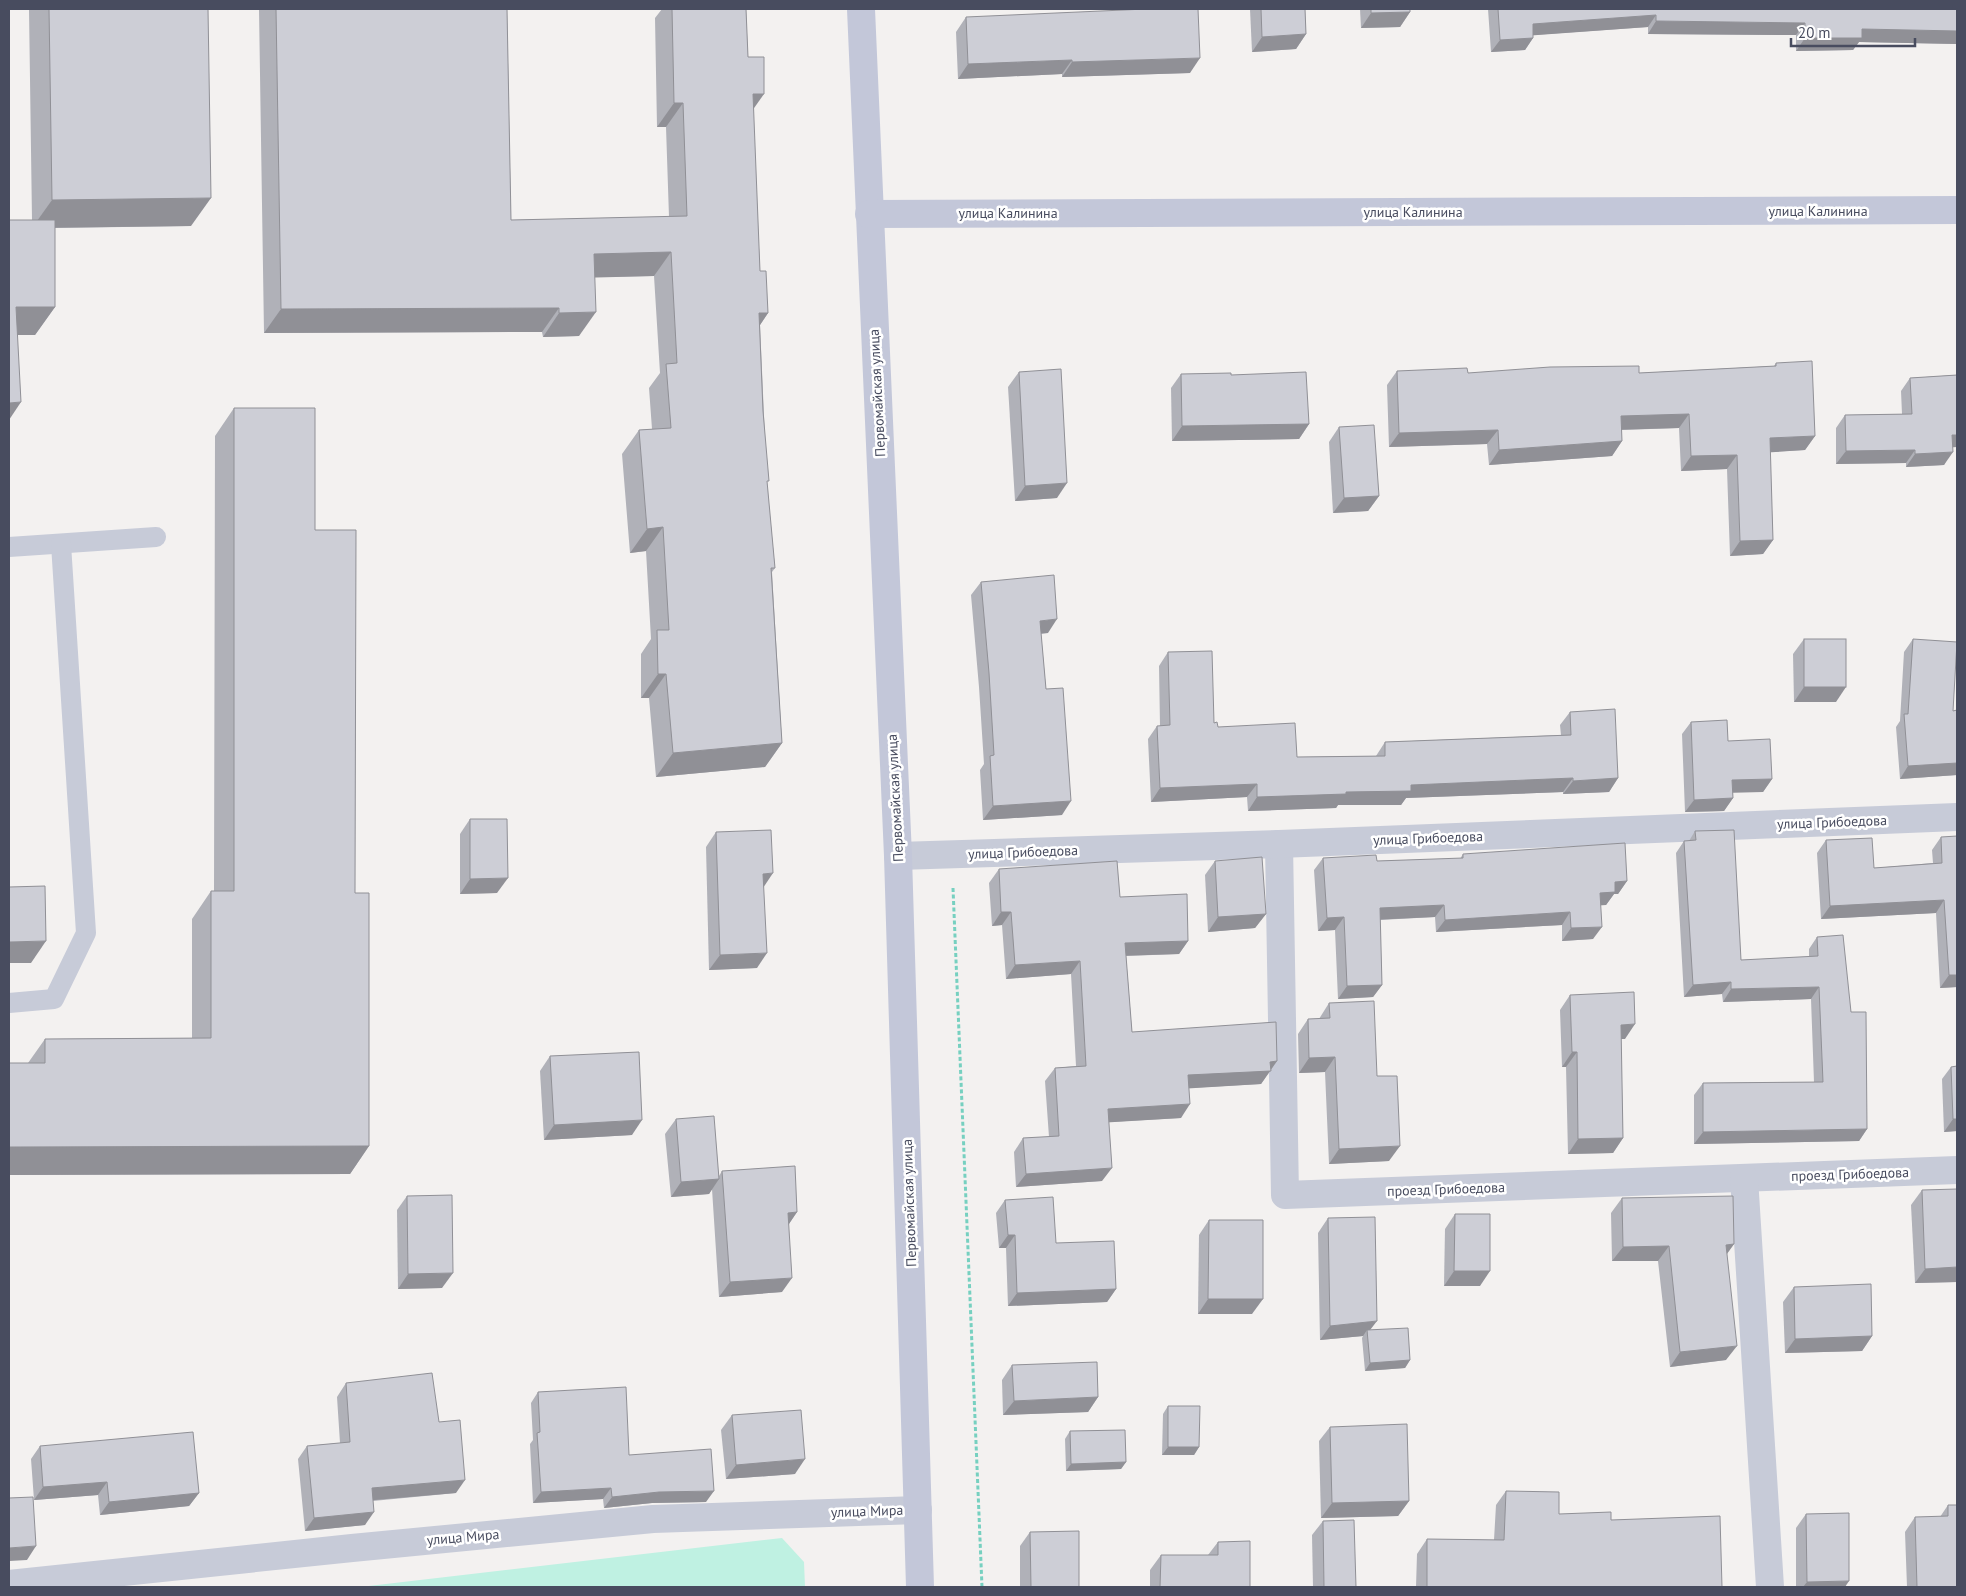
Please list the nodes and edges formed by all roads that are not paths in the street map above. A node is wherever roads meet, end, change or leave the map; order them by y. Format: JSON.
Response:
{"nodes":[{"id":1,"x":861,"y":9,"type":"edge"},
{"id":2,"x":1957,"y":210,"type":"edge"},
{"id":3,"x":869,"y":214,"type":"junction"},
{"id":4,"x":156,"y":537,"type":"dead end"},
{"id":5,"x":61,"y":544,"type":"junction"},
{"id":6,"x":9,"y":547,"type":"edge"},
{"id":7,"x":1957,"y":818,"type":"edge"},
{"id":8,"x":1279,"y":844,"type":"junction"},
{"id":9,"x":898,"y":856,"type":"junction"},
{"id":10,"x":9,"y":1003,"type":"edge"},
{"id":11,"x":1957,"y":1170,"type":"edge"},
{"id":12,"x":1744,"y":1178,"type":"junction"},
{"id":13,"x":918,"y":1510,"type":"junction"},
{"id":14,"x":9,"y":1584,"type":"edge"},
{"id":15,"x":920,"y":1587,"type":"edge"},
{"id":16,"x":1770,"y":1587,"type":"edge"}],
"edges":[{"from":1,"to":3,"type":"street","name":"Первомайская улица"},
{"from":2,"to":3,"type":"street","name":"улица Калинина"},
{"from":3,"to":9,"type":"street","name":"Первомайская улица"},
{"from":4,"to":5,"type":"lane"},
{"from":5,"to":6,"type":"lane"},
{"from":5,"to":10,"type":"lane"},
{"from":7,"to":8,"type":"street","name":"улица Грибоедова"},
{"from":8,"to":9,"type":"street","name":"улица Грибоедова"},
{"from":8,"to":12,"type":"street","name":"проезд Грибоедова"},
{"from":9,"to":13,"type":"street","name":"Первомайская улица"},
{"from":11,"to":12,"type":"street","name":"проезд Грибоедова"},
{"from":12,"to":16,"type":"street"},
{"from":13,"to":14,"type":"street","name":"улица Мира"},
{"from":13,"to":15,"type":"street","name":"Первомайская улица"}]}
